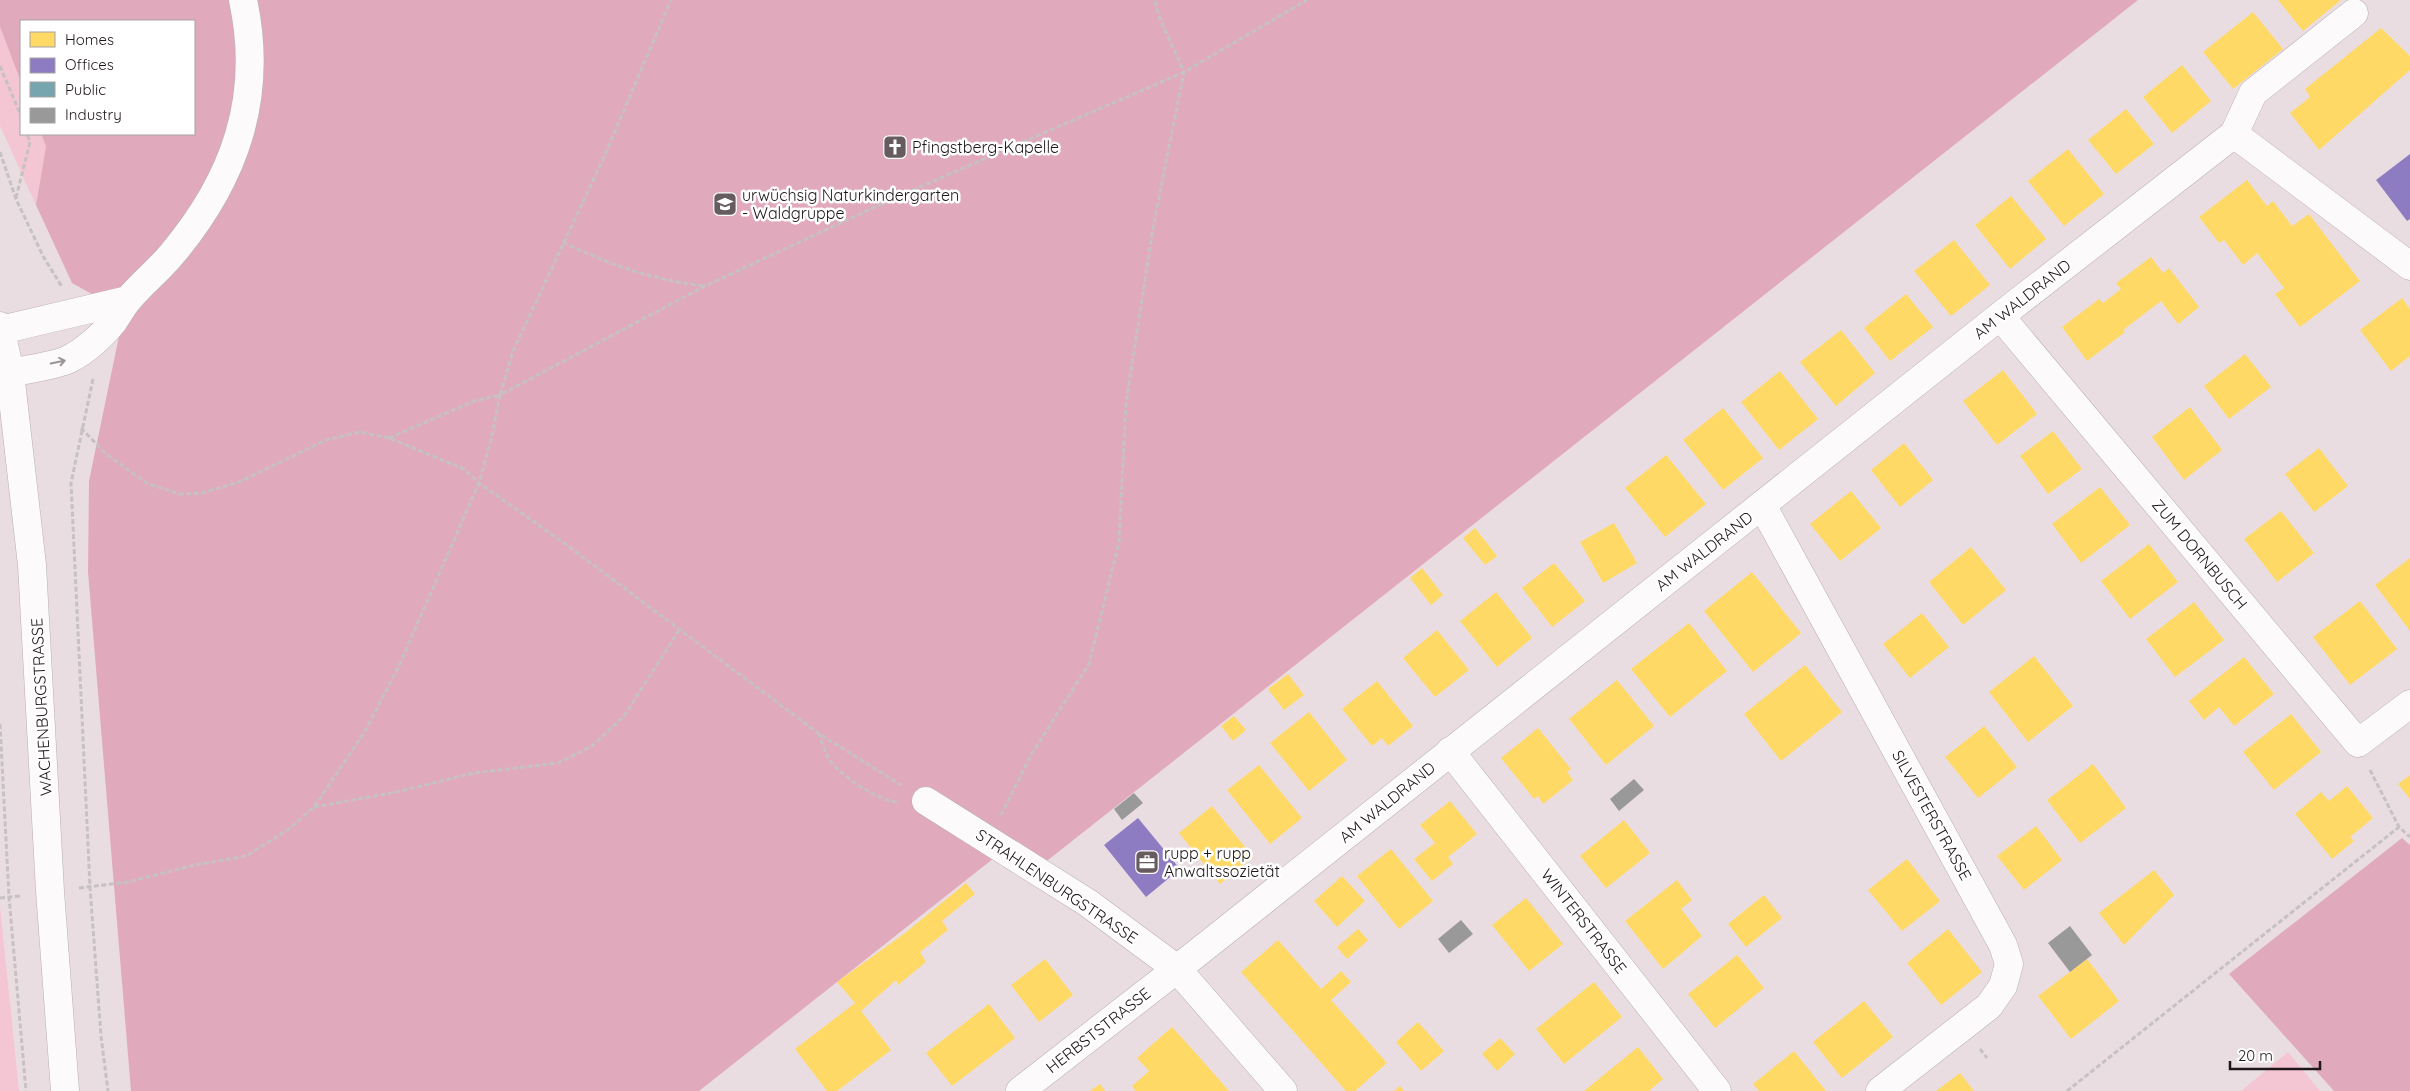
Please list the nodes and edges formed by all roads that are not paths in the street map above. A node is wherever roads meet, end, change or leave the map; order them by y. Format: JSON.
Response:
{"nodes":[{"id":1,"x":243,"y":0,"type":"edge"},
{"id":2,"x":2354,"y":13,"type":"dead end"},
{"id":3,"x":2234,"y":134,"type":"junction"},
{"id":4,"x":2410,"y":266,"type":"edge"},
{"id":5,"x":128,"y":300,"type":"junction"},
{"id":6,"x":2000,"y":316,"type":"junction"},
{"id":7,"x":1,"y":328,"type":"edge"},
{"id":8,"x":10,"y":373,"type":"junction"},
{"id":9,"x":1762,"y":505,"type":"junction"},
{"id":10,"x":2410,"y":704,"type":"edge"},
{"id":11,"x":1450,"y":751,"type":"junction"},
{"id":12,"x":926,"y":800,"type":"road end"},
{"id":13,"x":1177,"y":969,"type":"junction"},
{"id":14,"x":65,"y":1091,"type":"edge"},
{"id":15,"x":1020,"y":1091,"type":"edge"},
{"id":16,"x":1283,"y":1091,"type":"edge"},
{"id":17,"x":1717,"y":1091,"type":"edge"},
{"id":18,"x":1880,"y":1091,"type":"edge"}],
"edges":[{"from":1,"to":5,"type":"street"},
{"from":2,"to":3,"type":"street","name":"AM WALDRAND"},
{"from":3,"to":4,"type":"street"},
{"from":3,"to":6,"type":"street","name":"AM WALDRAND"},
{"from":5,"to":7,"type":"street"},
{"from":8,"to":5,"type":"street","one_way":true},
{"from":6,"to":9,"type":"street","name":"AM WALDRAND"},
{"from":6,"to":10,"type":"street","name":"ZUM DORNBUSCH"},
{"from":7,"to":8,"type":"street","name":"WACHENBURGSTRASSE"},
{"from":8,"to":14,"type":"street","name":"WACHENBURGSTRASSE"},
{"from":9,"to":11,"type":"street","name":"AM WALDRAND"},
{"from":9,"to":18,"type":"street","name":"SILVESTERSTRASSE"},
{"from":11,"to":13,"type":"street","name":"AM WALDRAND"},
{"from":11,"to":17,"type":"street","name":"WINTERSTRASSE"},
{"from":12,"to":13,"type":"street","name":"STRAHLENBURGSTRASSE"},
{"from":13,"to":15,"type":"street","name":"HERBSTSTRASSE"},
{"from":13,"to":16,"type":"street","name":"STRAHLENBURGSTRASSE"}]}
